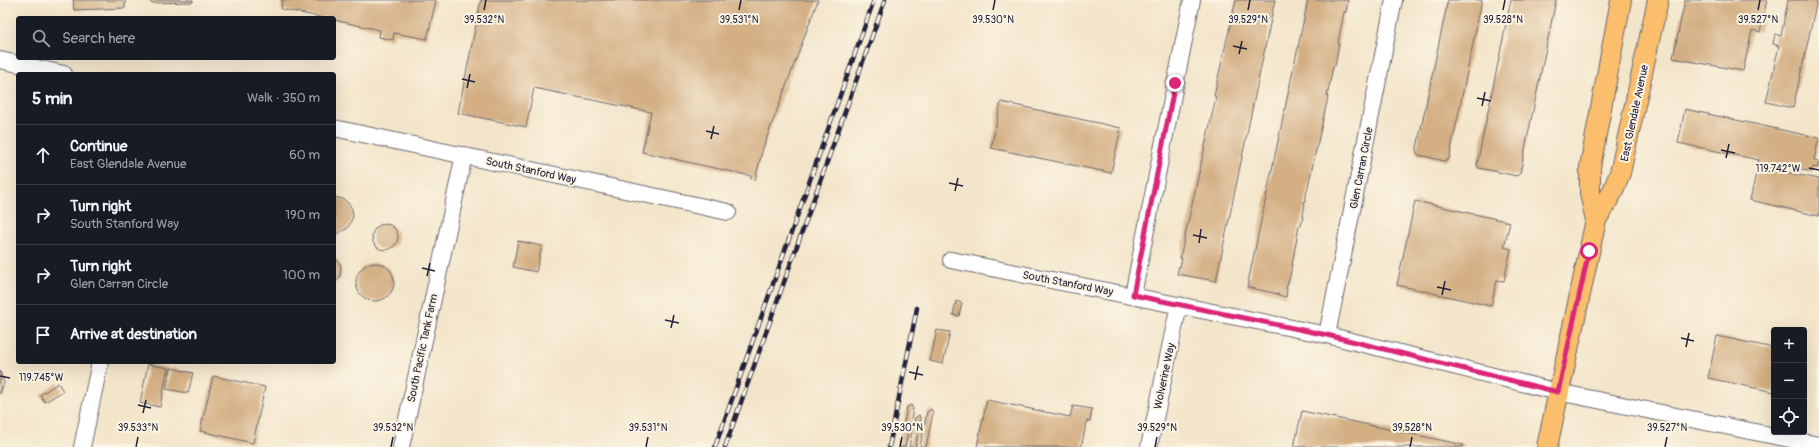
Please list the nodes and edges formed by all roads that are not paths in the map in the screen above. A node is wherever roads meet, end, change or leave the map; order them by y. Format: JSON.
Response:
{"nodes":[{"id":1,"x":1192,"y":0,"type":"edge"},
{"id":2,"x":1394,"y":0,"type":"edge"},
{"id":3,"x":1621,"y":0,"type":"edge"},
{"id":4,"x":1658,"y":0,"type":"edge"},
{"id":5,"x":0,"y":60,"type":"edge"},
{"id":6,"x":55,"y":72,"type":"edge"},
{"id":7,"x":336,"y":128,"type":"edge"},
{"id":8,"x":464,"y":155,"type":"junction"},
{"id":9,"x":728,"y":212,"type":"dead end"},
{"id":10,"x":1596,"y":220,"type":"junction"},
{"id":11,"x":950,"y":260,"type":"dead end"},
{"id":12,"x":1133,"y":295,"type":"junction"},
{"id":13,"x":1179,"y":305,"type":"junction"},
{"id":14,"x":1327,"y":335,"type":"junction"},
{"id":15,"x":100,"y":364,"type":"edge"},
{"id":16,"x":1558,"y":392,"type":"junction"},
{"id":17,"x":1818,"y":440,"type":"edge"},
{"id":18,"x":82,"y":447,"type":"edge"},
{"id":19,"x":401,"y":447,"type":"edge"},
{"id":20,"x":1148,"y":447,"type":"edge"},
{"id":21,"x":1547,"y":447,"type":"edge"}],
"edges":[{"from":1,"to":12,"type":"street"},
{"from":2,"to":14,"type":"street","name":"Glen Carran Circle"},
{"from":3,"to":10,"type":"main road","name":"East Glendale Avenue"},
{"from":4,"to":10,"type":"main road","name":"East Glendale Avenue"},
{"from":5,"to":6,"type":"street"},
{"from":7,"to":8,"type":"street","name":"South Stanford Way"},
{"from":8,"to":9,"type":"street","name":"South Stanford Way"},
{"from":8,"to":19,"type":"street","name":"South Pacific Tank Farm"},
{"from":10,"to":16,"type":"main road","name":"East Glendale Avenue"},
{"from":11,"to":12,"type":"street","name":"South Stanford Way"},
{"from":12,"to":13,"type":"street","name":"South Stanford Way"},
{"from":13,"to":14,"type":"street","name":"South Stanford Way"},
{"from":13,"to":20,"type":"street","name":"Wolverine Way"},
{"from":14,"to":16,"type":"street","name":"South Stanford Way"},
{"from":15,"to":18,"type":"street"},
{"from":16,"to":17,"type":"street","name":"South Stanford Way"},
{"from":16,"to":21,"type":"main road","name":"East Glendale Avenue"}]}
